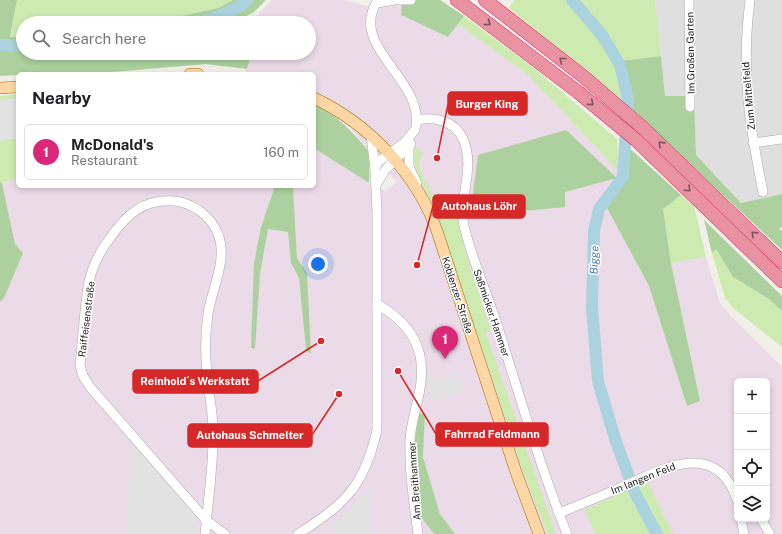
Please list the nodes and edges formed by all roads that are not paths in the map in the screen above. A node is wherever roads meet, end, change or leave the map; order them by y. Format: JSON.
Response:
{"nodes":[{"id":1,"x":395,"y":0,"type":"edge"},
{"id":2,"x":400,"y":0,"type":"edge"},
{"id":3,"x":411,"y":0,"type":"edge"},
{"id":4,"x":457,"y":0,"type":"edge"},
{"id":5,"x":485,"y":0,"type":"edge"},
{"id":6,"x":689,"y":0,"type":"edge"},
{"id":7,"x":750,"y":0,"type":"edge"},
{"id":8,"x":376,"y":3,"type":"edge"},
{"id":9,"x":16,"y":87,"type":"edge"},
{"id":10,"x":0,"y":88,"type":"edge"},
{"id":11,"x":316,"y":99,"type":"edge"},
{"id":12,"x":690,"y":107,"type":"dead end"},
{"id":13,"x":417,"y":120,"type":"junction"},
{"id":14,"x":415,"y":130,"type":"junction"},
{"id":15,"x":371,"y":136,"type":"junction"},
{"id":16,"x":782,"y":139,"type":"edge"},
{"id":17,"x":753,"y":143,"type":"junction"},
{"id":18,"x":409,"y":146,"type":"junction"},
{"id":19,"x":392,"y":157,"type":"junction"},
{"id":20,"x":375,"y":169,"type":"junction"},
{"id":21,"x":376,"y":185,"type":"junction"},
{"id":22,"x":763,"y":192,"type":"dead end"},
{"id":23,"x":421,"y":194,"type":"junction"},
{"id":24,"x":782,"y":262,"type":"edge"},
{"id":25,"x":779,"y":278,"type":"edge"},
{"id":26,"x":377,"y":304,"type":"junction"},
{"id":27,"x":734,"y":492,"type":"edge"},
{"id":28,"x":559,"y":513,"type":"junction"},
{"id":29,"x":206,"y":520,"type":"junction"},
{"id":30,"x":742,"y":522,"type":"edge"},
{"id":31,"x":763,"y":522,"type":"edge"},
{"id":32,"x":205,"y":534,"type":"edge"},
{"id":33,"x":225,"y":534,"type":"edge"},
{"id":34,"x":298,"y":534,"type":"edge"},
{"id":35,"x":418,"y":534,"type":"edge"},
{"id":36,"x":539,"y":534,"type":"edge"},
{"id":37,"x":567,"y":534,"type":"edge"},
{"id":38,"x":744,"y":534,"type":"edge"},
{"id":39,"x":770,"y":534,"type":"edge"}],
"edges":[{"from":1,"to":8,"type":"street"},
{"from":2,"to":3,"type":"street"},
{"from":4,"to":25,"type":"highway","one_way":true},
{"from":24,"to":5,"type":"highway","one_way":true},
{"from":6,"to":12,"type":"street","name":"Im Großen Garten"},
{"from":7,"to":17,"type":"street","name":"Zum Mittelfeld"},
{"from":8,"to":13,"type":"street"},
{"from":9,"to":10,"type":"main road"},
{"from":11,"to":15,"type":"main road","name":"Koblenzer Straße"},
{"from":13,"to":14,"type":"street"},
{"from":13,"to":28,"type":"street","name":"Saßmicker Hammer"},
{"from":14,"to":18,"type":"street"},
{"from":14,"to":19,"type":"street"},
{"from":15,"to":19,"type":"main road","name":"Koblenzer Straße"},
{"from":15,"to":20,"type":"street"},
{"from":16,"to":17,"type":"street"},
{"from":17,"to":22,"type":"street","name":"Zum Mittelfeld"},
{"from":18,"to":19,"type":"street"},
{"from":18,"to":23,"type":"street"},
{"from":19,"to":20,"type":"street"},
{"from":19,"to":21,"type":"street"},
{"from":19,"to":23,"type":"main road","name":"Koblenzer Straße"},
{"from":20,"to":21,"type":"street"},
{"from":21,"to":26,"type":"street"},
{"from":23,"to":36,"type":"main road","name":"Koblenzer Straße"},
{"from":26,"to":34,"type":"street"},
{"from":26,"to":35,"type":"street","name":"Am Breithammer"},
{"from":27,"to":28,"type":"street","name":"Im langen Feld"},
{"from":28,"to":37,"type":"street","name":"Saßmicker Hammer"},
{"from":29,"to":29,"type":"street","name":"Raiffeisenstraße"},
{"from":29,"to":32,"type":"street","name":"Raiffeisenstraße"},
{"from":29,"to":33,"type":"street","name":"Raiffeisenstraße"},
{"from":30,"to":38,"type":"street"},
{"from":31,"to":39,"type":"street"}]}
